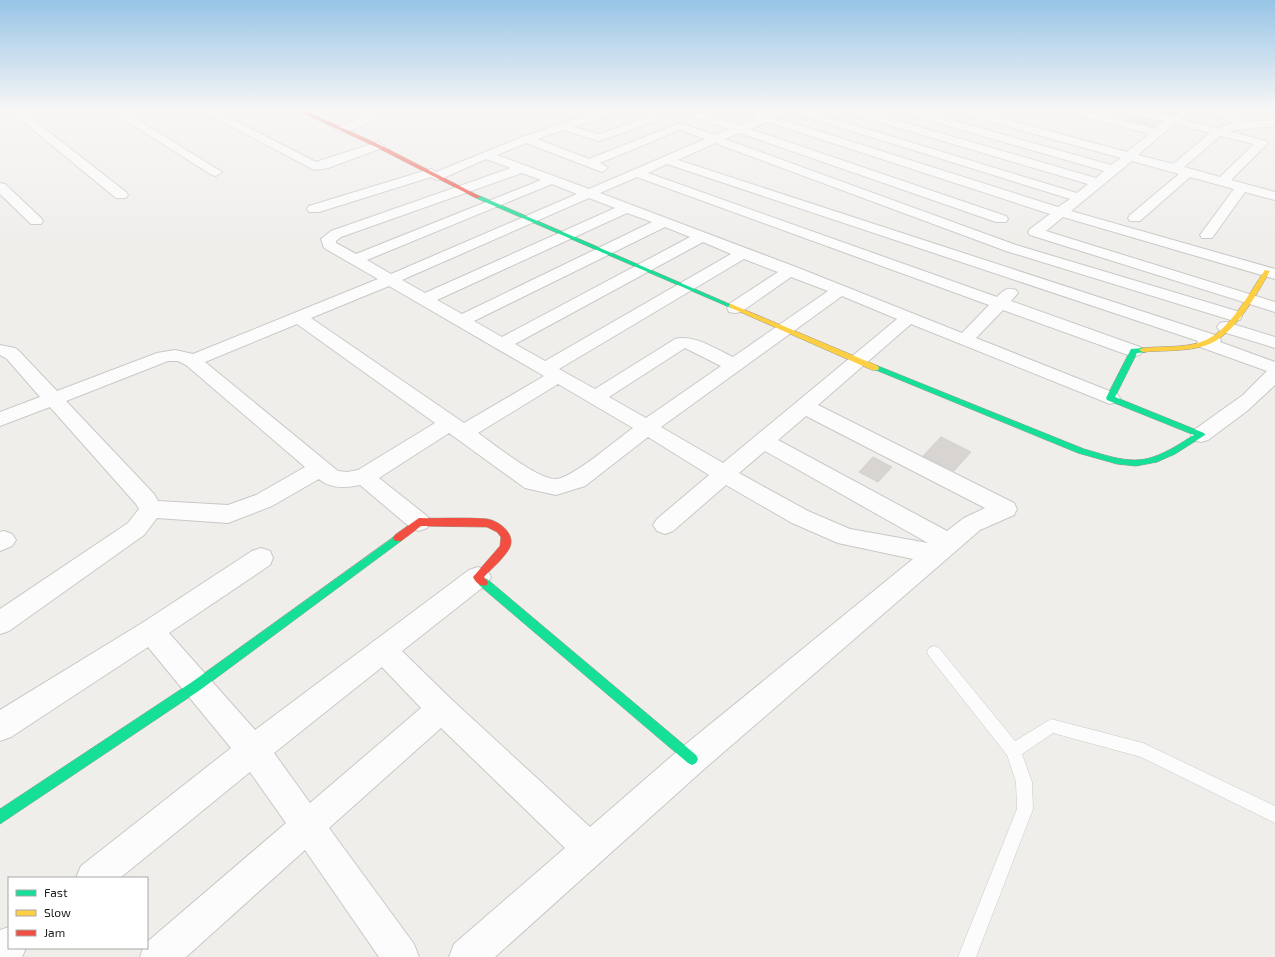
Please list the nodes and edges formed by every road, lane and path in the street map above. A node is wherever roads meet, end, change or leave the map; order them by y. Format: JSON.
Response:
{"nodes":[{"id":1,"x":70,"y":155,"type":"edge"},
{"id":2,"x":187,"y":155,"type":"edge"},
{"id":3,"x":291,"y":155,"type":"edge"},
{"id":4,"x":353,"y":155,"type":"edge"},
{"id":5,"x":395,"y":155,"type":"edge"},
{"id":6,"x":486,"y":155,"type":"joint"},
{"id":7,"x":567,"y":155,"type":"edge"},
{"id":8,"x":610,"y":155,"type":"edge"},
{"id":9,"x":679,"y":155,"type":"edge"},
{"id":10,"x":757,"y":155,"type":"edge"},
{"id":11,"x":798,"y":155,"type":"edge"},
{"id":12,"x":816,"y":155,"type":"edge"},
{"id":13,"x":879,"y":155,"type":"edge"},
{"id":14,"x":940,"y":155,"type":"edge"},
{"id":15,"x":1001,"y":155,"type":"edge"},
{"id":16,"x":1060,"y":155,"type":"edge"},
{"id":17,"x":1121,"y":155,"type":"edge"},
{"id":18,"x":1133,"y":155,"type":"edge"},
{"id":19,"x":1190,"y":155,"type":"edge"},
{"id":20,"x":1251,"y":155,"type":"edge"},
{"id":21,"x":944,"y":156,"type":"junction"},
{"id":22,"x":763,"y":157,"type":"junction"},
{"id":23,"x":1130,"y":157,"type":"junction"},
{"id":24,"x":667,"y":160,"type":"junction"},
{"id":25,"x":589,"y":163,"type":"junction"},
{"id":26,"x":779,"y":163,"type":"junction"},
{"id":27,"x":750,"y":164,"type":"dead end"},
{"id":28,"x":521,"y":169,"type":"junction"},
{"id":29,"x":922,"y":169,"type":"junction"},
{"id":30,"x":1175,"y":169,"type":"junction"},
{"id":31,"x":1114,"y":170,"type":"junction"},
{"id":32,"x":216,"y":172,"type":"dead end"},
{"id":33,"x":736,"y":172,"type":"dead end"},
{"id":34,"x":1188,"y":172,"type":"junction"},
{"id":35,"x":434,"y":175,"type":"junction"},
{"id":36,"x":632,"y":175,"type":"junction"},
{"id":37,"x":723,"y":179,"type":"junction"},
{"id":38,"x":552,"y":180,"type":"junction"},
{"id":39,"x":894,"y":182,"type":"junction"},
{"id":40,"x":1222,"y":182,"type":"junction"},
{"id":41,"x":1098,"y":183,"type":"junction"},
{"id":42,"x":815,"y":186,"type":"junction"},
{"id":43,"x":0,"y":187,"type":"edge"},
{"id":44,"x":1242,"y":187,"type":"junction"},
{"id":45,"x":1048,"y":188,"type":"junction"},
{"id":46,"x":461,"y":190,"type":"junction"},
{"id":47,"x":589,"y":193,"type":"junction"},
{"id":48,"x":121,"y":195,"type":"dead end"},
{"id":49,"x":1275,"y":196,"type":"edge"},
{"id":50,"x":869,"y":197,"type":"junction"},
{"id":51,"x":1078,"y":197,"type":"junction"},
{"id":52,"x":790,"y":201,"type":"junction"},
{"id":53,"x":1026,"y":202,"type":"junction"},
{"id":54,"x":493,"y":204,"type":"junction"},
{"id":55,"x":627,"y":208,"type":"junction"},
{"id":56,"x":314,"y":209,"type":"dead end"},
{"id":57,"x":1062,"y":212,"type":"junction"},
{"id":58,"x":764,"y":218,"type":"junction"},
{"id":59,"x":1135,"y":218,"type":"dead end"},
{"id":60,"x":529,"y":219,"type":"junction"},
{"id":61,"x":1001,"y":219,"type":"junction"},
{"id":62,"x":36,"y":221,"type":"dead end"},
{"id":63,"x":664,"y":222,"type":"junction"},
{"id":64,"x":1035,"y":232,"type":"junction"},
{"id":65,"x":566,"y":235,"type":"junction"},
{"id":66,"x":1207,"y":235,"type":"dead end"},
{"id":67,"x":977,"y":236,"type":"junction"},
{"id":68,"x":702,"y":237,"type":"junction"},
{"id":69,"x":1011,"y":248,"type":"junction"},
{"id":70,"x":603,"y":252,"type":"junction"},
{"id":71,"x":743,"y":253,"type":"junction"},
{"id":72,"x":1044,"y":258,"type":"junction"},
{"id":73,"x":355,"y":260,"type":"junction"},
{"id":74,"x":643,"y":269,"type":"junction"},
{"id":75,"x":791,"y":270,"type":"junction"},
{"id":76,"x":1271,"y":273,"type":"edge"},
{"id":77,"x":1024,"y":279,"type":"junction"},
{"id":78,"x":390,"y":280,"type":"junction"},
{"id":79,"x":686,"y":288,"type":"junction"},
{"id":80,"x":840,"y":290,"type":"junction"},
{"id":81,"x":1250,"y":299,"type":"junction"},
{"id":82,"x":424,"y":300,"type":"junction"},
{"id":83,"x":1000,"y":303,"type":"junction"},
{"id":84,"x":1275,"y":307,"type":"edge"},
{"id":85,"x":735,"y":308,"type":"junction"},
{"id":86,"x":909,"y":317,"type":"junction"},
{"id":87,"x":300,"y":318,"type":"junction"},
{"id":88,"x":461,"y":321,"type":"junction"},
{"id":89,"x":1230,"y":321,"type":"junction"},
{"id":90,"x":785,"y":330,"type":"junction"},
{"id":91,"x":965,"y":340,"type":"junction"},
{"id":92,"x":1209,"y":341,"type":"junction"},
{"id":93,"x":1275,"y":343,"type":"edge"},
{"id":94,"x":502,"y":344,"type":"junction"},
{"id":95,"x":0,"y":350,"type":"edge"},
{"id":96,"x":1134,"y":350,"type":"junction"},
{"id":97,"x":192,"y":361,"type":"junction"},
{"id":98,"x":858,"y":361,"type":"junction"},
{"id":99,"x":734,"y":365,"type":"junction"},
{"id":100,"x":1275,"y":368,"type":"edge"},
{"id":101,"x":552,"y":373,"type":"junction"},
{"id":102,"x":1275,"y":374,"type":"edge"},
{"id":103,"x":594,"y":397,"type":"junction"},
{"id":104,"x":53,"y":398,"type":"junction"},
{"id":105,"x":1110,"y":398,"type":"junction"},
{"id":106,"x":805,"y":407,"type":"junction"},
{"id":107,"x":0,"y":419,"type":"edge"},
{"id":108,"x":647,"y":427,"type":"junction"},
{"id":109,"x":456,"y":428,"type":"junction"},
{"id":110,"x":1201,"y":435,"type":"junction"},
{"id":111,"x":764,"y":441,"type":"junction"},
{"id":112,"x":321,"y":468,"type":"junction"},
{"id":113,"x":724,"y":474,"type":"junction"},
{"id":114,"x":364,"y":476,"type":"junction"},
{"id":115,"x":150,"y":509,"type":"junction"},
{"id":116,"x":419,"y":522,"type":"junction"},
{"id":117,"x":665,"y":525,"type":"dead end"},
{"id":118,"x":944,"y":548,"type":"junction"},
{"id":119,"x":261,"y":558,"type":"dead end"},
{"id":120,"x":478,"y":577,"type":"junction"},
{"id":121,"x":0,"y":623,"type":"edge"},
{"id":122,"x":151,"y":631,"type":"junction"},
{"id":123,"x":382,"y":649,"type":"junction"},
{"id":124,"x":934,"y":652,"type":"dead end"},
{"id":125,"x":196,"y":686,"type":"junction"},
{"id":126,"x":441,"y":709,"type":"junction"},
{"id":127,"x":0,"y":726,"type":"edge"},
{"id":128,"x":253,"y":750,"type":"junction"},
{"id":129,"x":1013,"y":751,"type":"junction"},
{"id":130,"x":692,"y":759,"type":"junction"},
{"id":131,"x":1275,"y":815,"type":"edge"},
{"id":132,"x":0,"y":818,"type":"edge"},
{"id":133,"x":307,"y":826,"type":"junction"},
{"id":134,"x":590,"y":849,"type":"junction"},
{"id":135,"x":94,"y":877,"type":"edge"},
{"id":136,"x":8,"y":946,"type":"edge"},
{"id":137,"x":0,"y":953,"type":"edge"},
{"id":138,"x":158,"y":957,"type":"edge"},
{"id":139,"x":401,"y":957,"type":"edge"},
{"id":140,"x":467,"y":957,"type":"edge"},
{"id":141,"x":967,"y":957,"type":"edge"}],
"edges":[{"from":1,"to":48,"type":"street"},
{"from":2,"to":32,"type":"street"},
{"from":3,"to":4,"type":"street"},
{"from":5,"to":35,"type":"main road"},
{"from":6,"to":28,"type":"street"},
{"from":6,"to":35,"type":"street"},
{"from":7,"to":25,"type":"street"},
{"from":8,"to":25,"type":"street"},
{"from":9,"to":24,"type":"street"},
{"from":10,"to":22,"type":"street"},
{"from":11,"to":26,"type":"street"},
{"from":12,"to":39,"type":"street"},
{"from":13,"to":29,"type":"street"},
{"from":14,"to":21,"type":"street"},
{"from":15,"to":41,"type":"street"},
{"from":16,"to":31,"type":"street"},
{"from":17,"to":23,"type":"street"},
{"from":18,"to":23,"type":"street"},
{"from":19,"to":30,"type":"street"},
{"from":20,"to":40,"type":"street"},
{"from":21,"to":29,"type":"street"},
{"from":21,"to":45,"type":"street"},
{"from":22,"to":26,"type":"street"},
{"from":22,"to":27,"type":"street"},
{"from":23,"to":30,"type":"street"},
{"from":23,"to":31,"type":"street"},
{"from":24,"to":36,"type":"street"},
{"from":24,"to":37,"type":"street"},
{"from":25,"to":36,"type":"street"},
{"from":26,"to":42,"type":"street"},
{"from":28,"to":38,"type":"street"},
{"from":28,"to":46,"type":"street"},
{"from":29,"to":39,"type":"street"},
{"from":29,"to":53,"type":"street"},
{"from":30,"to":34,"type":"street"},
{"from":31,"to":41,"type":"street"},
{"from":33,"to":37,"type":"street"},
{"from":34,"to":40,"type":"street"},
{"from":34,"to":59,"type":"street"},
{"from":35,"to":46,"type":"main road"},
{"from":35,"to":56,"type":"street"},
{"from":36,"to":47,"type":"street"},
{"from":36,"to":58,"type":"street"},
{"from":37,"to":52,"type":"street"},
{"from":38,"to":47,"type":"street"},
{"from":38,"to":54,"type":"street"},
{"from":39,"to":50,"type":"street"},
{"from":39,"to":61,"type":"street"},
{"from":40,"to":44,"type":"street"},
{"from":41,"to":51,"type":"street"},
{"from":42,"to":50,"type":"street"},
{"from":42,"to":52,"type":"street"},
{"from":43,"to":62,"type":"street"},
{"from":44,"to":49,"type":"street"},
{"from":44,"to":66,"type":"street"},
{"from":45,"to":51,"type":"street"},
{"from":45,"to":53,"type":"street"},
{"from":46,"to":54,"type":"main road"},
{"from":46,"to":73,"type":"street"},
{"from":47,"to":55,"type":"street"},
{"from":47,"to":60,"type":"street"},
{"from":50,"to":67,"type":"street"},
{"from":51,"to":57,"type":"street"},
{"from":52,"to":58,"type":"street"},
{"from":52,"to":77,"type":"street"},
{"from":53,"to":57,"type":"street"},
{"from":53,"to":61,"type":"street"},
{"from":54,"to":60,"type":"main road"},
{"from":54,"to":73,"type":"street"},
{"from":55,"to":63,"type":"street"},
{"from":55,"to":65,"type":"street"},
{"from":57,"to":64,"type":"street"},
{"from":57,"to":76,"type":"street"},
{"from":58,"to":83,"type":"street"},
{"from":60,"to":65,"type":"main road"},
{"from":60,"to":78,"type":"street"},
{"from":61,"to":67,"type":"street"},
{"from":63,"to":68,"type":"street"},
{"from":63,"to":70,"type":"street"},
{"from":64,"to":69,"type":"street"},
{"from":64,"to":81,"type":"street"},
{"from":65,"to":70,"type":"main road"},
{"from":65,"to":82,"type":"street"},
{"from":67,"to":69,"type":"street"},
{"from":68,"to":71,"type":"street"},
{"from":68,"to":74,"type":"street"},
{"from":69,"to":72,"type":"street"},
{"from":70,"to":74,"type":"main road"},
{"from":70,"to":88,"type":"street"},
{"from":71,"to":75,"type":"street"},
{"from":71,"to":79,"type":"street"},
{"from":72,"to":77,"type":"street"},
{"from":72,"to":89,"type":"street"},
{"from":73,"to":78,"type":"street"},
{"from":74,"to":79,"type":"main road"},
{"from":74,"to":94,"type":"street"},
{"from":75,"to":80,"type":"street"},
{"from":75,"to":85,"type":"street"},
{"from":76,"to":81,"type":"main road"},
{"from":77,"to":83,"type":"street"},
{"from":77,"to":92,"type":"street"},
{"from":78,"to":82,"type":"street"},
{"from":78,"to":87,"type":"street"},
{"from":79,"to":85,"type":"main road"},
{"from":79,"to":101,"type":"street"},
{"from":80,"to":86,"type":"street"},
{"from":80,"to":90,"type":"street"},
{"from":81,"to":84,"type":"street"},
{"from":81,"to":89,"type":"main road"},
{"from":82,"to":88,"type":"street"},
{"from":83,"to":91,"type":"street"},
{"from":83,"to":96,"type":"street"},
{"from":85,"to":90,"type":"main road"},
{"from":86,"to":91,"type":"street"},
{"from":86,"to":98,"type":"street"},
{"from":87,"to":97,"type":"street"},
{"from":87,"to":109,"type":"street"},
{"from":88,"to":94,"type":"street"},
{"from":89,"to":92,"type":"main road"},
{"from":89,"to":93,"type":"street"},
{"from":90,"to":98,"type":"main road"},
{"from":90,"to":99,"type":"street"},
{"from":91,"to":105,"type":"street"},
{"from":92,"to":96,"type":"main road"},
{"from":92,"to":100,"type":"street"},
{"from":94,"to":101,"type":"street"},
{"from":95,"to":104,"type":"street"},
{"from":96,"to":105,"type":"main road"},
{"from":97,"to":104,"type":"street"},
{"from":97,"to":112,"type":"street"},
{"from":98,"to":106,"type":"street"},
{"from":98,"to":110,"type":"main road"},
{"from":99,"to":103,"type":"street"},
{"from":99,"to":108,"type":"street"},
{"from":101,"to":103,"type":"street"},
{"from":101,"to":109,"type":"street"},
{"from":102,"to":110,"type":"street"},
{"from":103,"to":108,"type":"street"},
{"from":104,"to":107,"type":"street"},
{"from":104,"to":115,"type":"street"},
{"from":105,"to":110,"type":"main road"},
{"from":106,"to":111,"type":"street"},
{"from":106,"to":118,"type":"street"},
{"from":108,"to":109,"type":"street"},
{"from":108,"to":113,"type":"street"},
{"from":109,"to":114,"type":"street"},
{"from":111,"to":113,"type":"street"},
{"from":111,"to":118,"type":"street"},
{"from":112,"to":114,"type":"street"},
{"from":112,"to":115,"type":"street"},
{"from":113,"to":117,"type":"street"},
{"from":113,"to":118,"type":"street"},
{"from":114,"to":116,"type":"street"},
{"from":115,"to":121,"type":"street"},
{"from":116,"to":120,"type":"main road"},
{"from":116,"to":125,"type":"main road"},
{"from":118,"to":130,"type":"street"},
{"from":119,"to":122,"type":"street"},
{"from":120,"to":123,"type":"street"},
{"from":120,"to":130,"type":"main road"},
{"from":122,"to":125,"type":"street"},
{"from":122,"to":127,"type":"street"},
{"from":123,"to":126,"type":"street"},
{"from":123,"to":128,"type":"street"},
{"from":124,"to":129,"type":"lane"},
{"from":125,"to":128,"type":"street"},
{"from":125,"to":132,"type":"main road"},
{"from":126,"to":133,"type":"street"},
{"from":126,"to":134,"type":"street"},
{"from":128,"to":133,"type":"street"},
{"from":128,"to":135,"type":"street"},
{"from":129,"to":131,"type":"lane"},
{"from":129,"to":141,"type":"lane"},
{"from":130,"to":134,"type":"street"},
{"from":133,"to":138,"type":"street"},
{"from":133,"to":139,"type":"street"},
{"from":134,"to":140,"type":"street"},
{"from":136,"to":137,"type":"street"}]}
